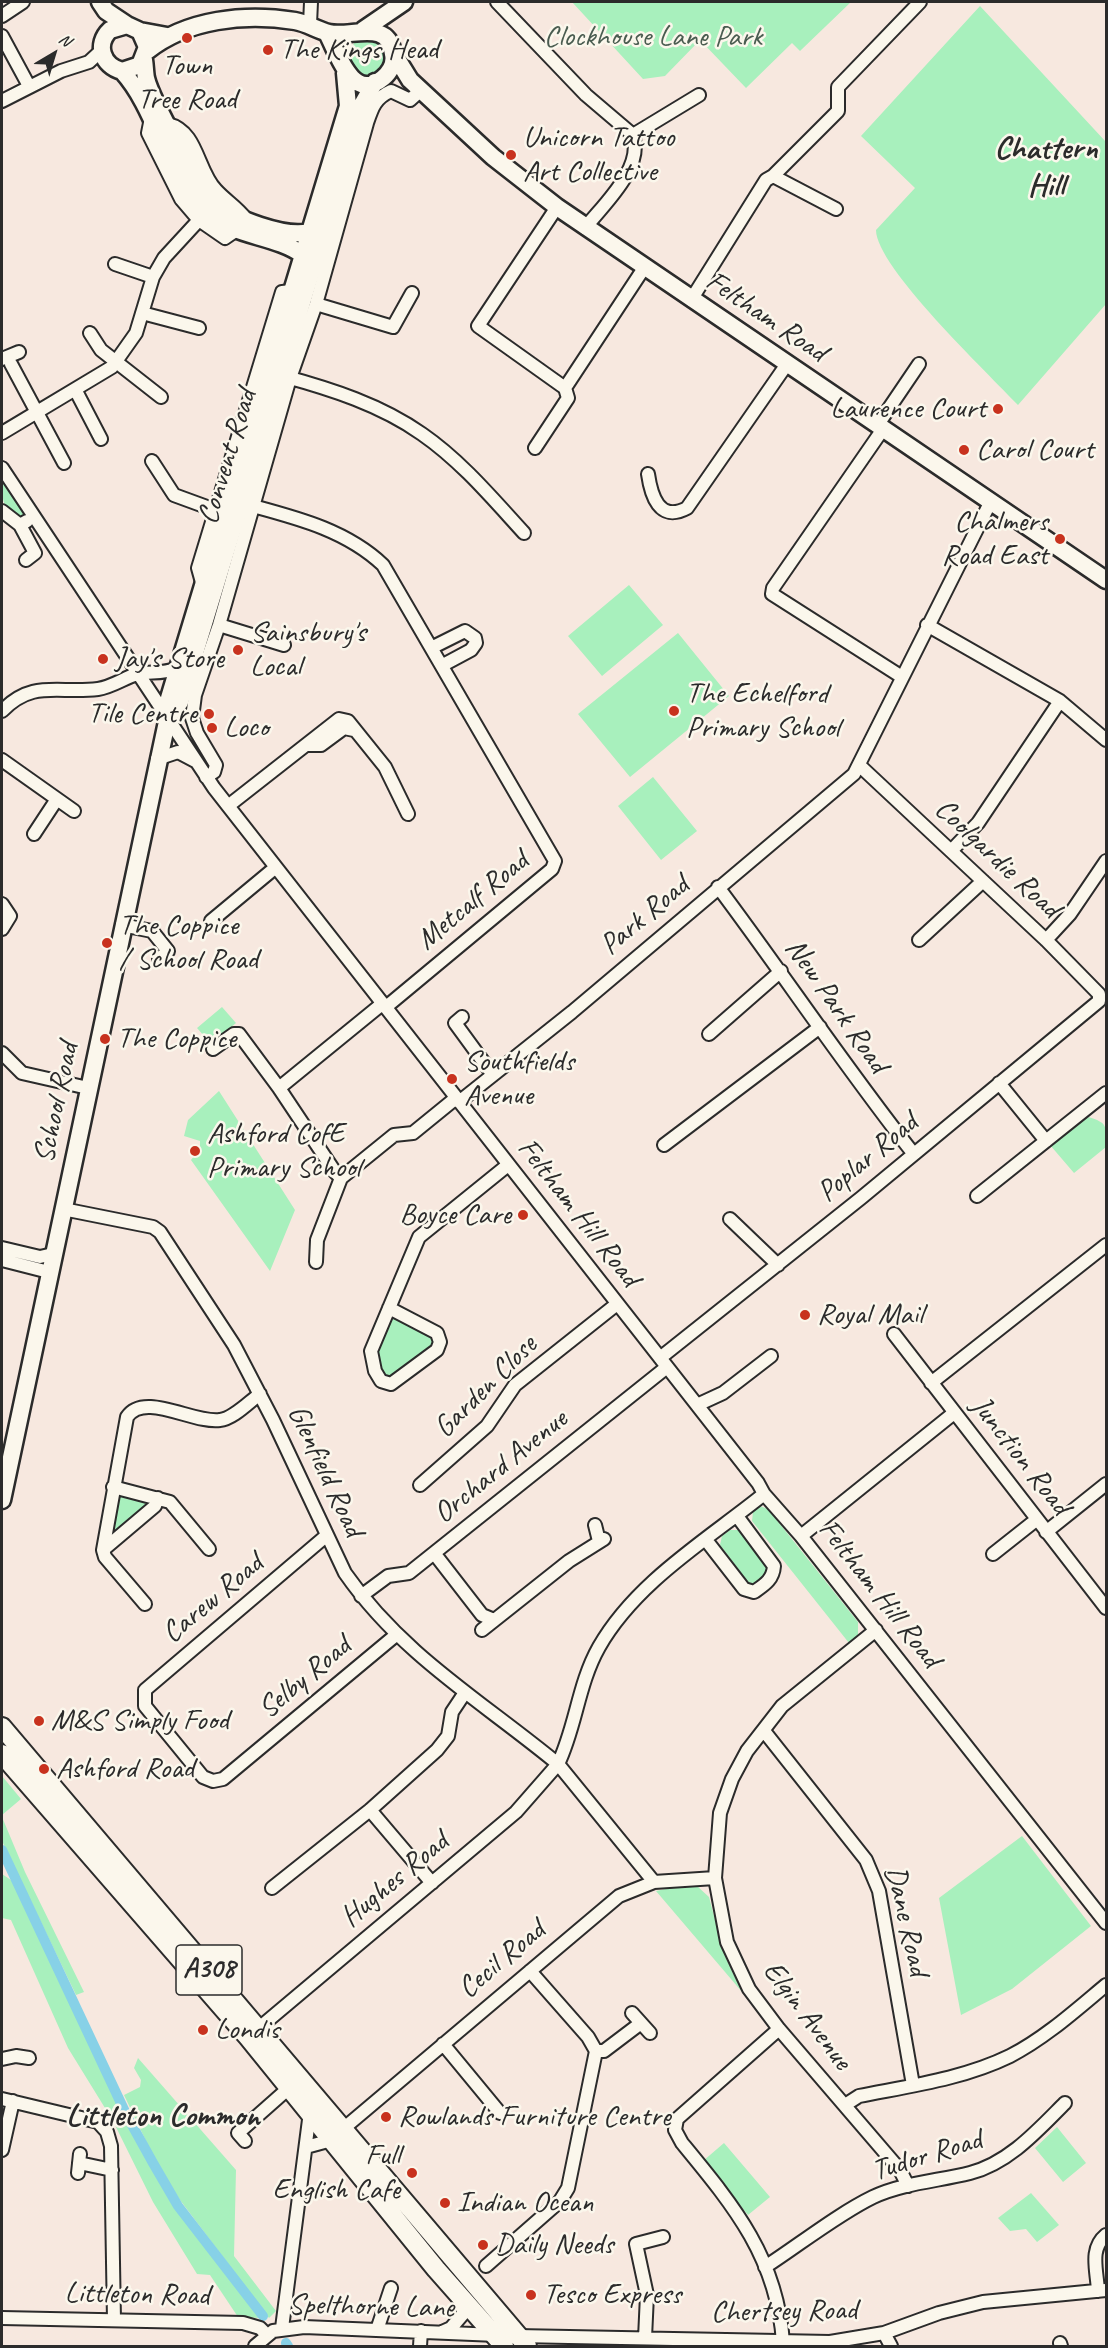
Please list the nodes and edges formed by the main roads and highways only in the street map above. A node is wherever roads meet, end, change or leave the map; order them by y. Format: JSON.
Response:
{"nodes":[{"id":1,"x":401,"y":4,"type":"edge"},
{"id":2,"x":103,"y":6,"type":"edge"},
{"id":3,"x":134,"y":28,"type":"junction"},
{"id":4,"x":359,"y":31,"type":"junction"},
{"id":5,"x":107,"y":33,"type":"junction"},
{"id":6,"x":327,"y":33,"type":"junction"},
{"id":7,"x":167,"y":36,"type":"junction"},
{"id":8,"x":386,"y":38,"type":"junction"},
{"id":9,"x":393,"y":54,"type":"junction"},
{"id":10,"x":145,"y":56,"type":"junction"},
{"id":11,"x":106,"y":62,"type":"junction"},
{"id":12,"x":343,"y":66,"type":"junction"},
{"id":13,"x":377,"y":81,"type":"junction"},
{"id":14,"x":416,"y":85,"type":"junction"},
{"id":15,"x":242,"y":224,"type":"junction"},
{"id":16,"x":309,"y":232,"type":"junction"},
{"id":17,"x":311,"y":254,"type":"junction"},
{"id":18,"x":1107,"y":580,"type":"edge"},
{"id":19,"x":168,"y":717,"type":"junction"},
{"id":20,"x":2,"y":1500,"type":"edge"},
{"id":21,"x":2,"y":1727,"type":"edge"},
{"id":22,"x":2,"y":1754,"type":"edge"},
{"id":23,"x":340,"y":2136,"type":"junction"},
{"id":24,"x":490,"y":2305,"type":"junction"},
{"id":25,"x":512,"y":2342,"type":"edge"}],
"edges":[{"from":1,"to":4,"type":"main road"},
{"from":1,"to":8,"type":"main road"},
{"from":2,"to":3,"type":"main road"},
{"from":2,"to":5,"type":"main road"},
{"from":3,"to":5,"type":"main road"},
{"from":3,"to":7,"type":"main road"},
{"from":3,"to":10,"type":"main road"},
{"from":4,"to":6,"type":"main road"},
{"from":4,"to":8,"type":"main road"},
{"from":4,"to":12,"type":"main road"},
{"from":5,"to":11,"type":"main road"},
{"from":6,"to":7,"type":"main road"},
{"from":6,"to":12,"type":"main road"},
{"from":7,"to":10,"type":"main road"},
{"from":8,"to":9,"type":"main road"},
{"from":9,"to":13,"type":"main road"},
{"from":9,"to":14,"type":"main road","name":"Feltham Road"},
{"from":10,"to":11,"type":"main road"},
{"from":10,"to":15,"type":"main road"},
{"from":11,"to":15,"type":"main road"},
{"from":12,"to":13,"type":"main road"},
{"from":12,"to":16,"type":"main road","name":"Convent Road"},
{"from":13,"to":14,"type":"main road"},
{"from":13,"to":17,"type":"main road","name":"Convent Road"},
{"from":14,"to":18,"type":"main road","name":"Feltham Road"},
{"from":15,"to":16,"type":"main road"},
{"from":15,"to":17,"type":"main road"},
{"from":16,"to":17,"type":"main road","name":"Convent Road"},
{"from":17,"to":19,"type":"main road","name":"Convent Road"},
{"from":17,"to":19,"type":"main road","name":"Convent Road"},
{"from":19,"to":20,"type":"main road","name":"School Road"},
{"from":21,"to":23,"type":"highway","number":"A308"},
{"from":22,"to":23,"type":"highway","number":"A308"},
{"from":23,"to":24,"type":"highway","number":"A308"},
{"from":23,"to":25,"type":"highway","number":"A308"},
{"from":24,"to":25,"type":"highway","number":"A308"},
{"from":24,"to":25,"type":"highway"}]}
